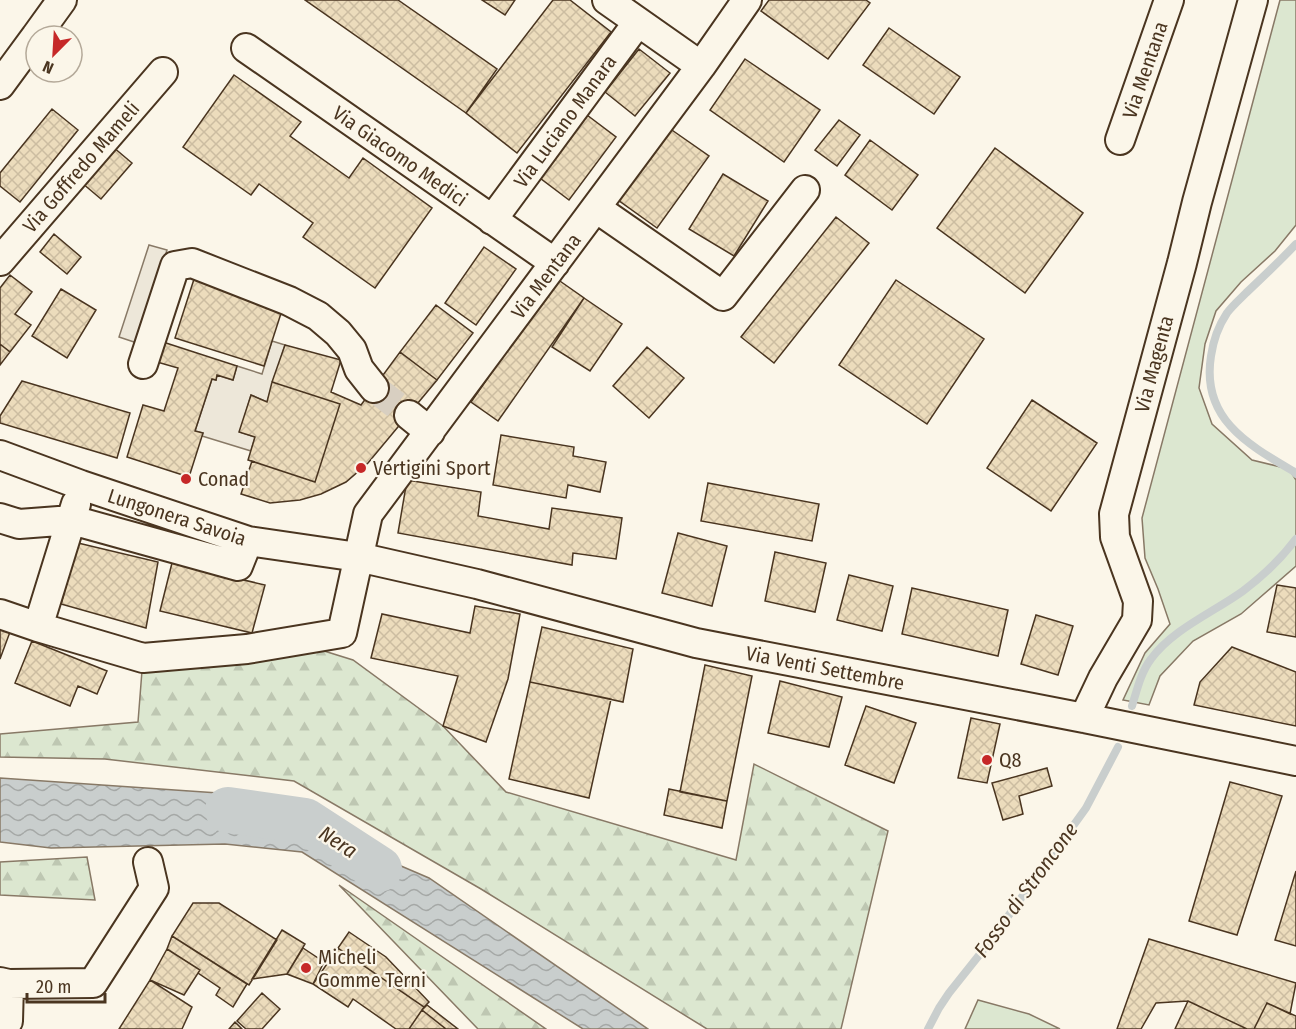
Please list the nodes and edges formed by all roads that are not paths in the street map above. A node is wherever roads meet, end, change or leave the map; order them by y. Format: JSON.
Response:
{"nodes":[{"id":1,"x":62,"y":0,"type":"edge"},
{"id":2,"x":607,"y":0,"type":"edge"},
{"id":3,"x":747,"y":0,"type":"edge"},
{"id":4,"x":1169,"y":0,"type":"edge"},
{"id":5,"x":1252,"y":0,"type":"edge"},
{"id":6,"x":638,"y":22,"type":"junction"},
{"id":7,"x":45,"y":24,"type":"edge"},
{"id":8,"x":246,"y":48,"type":"dead end"},
{"id":9,"x":24,"y":52,"type":"edge"},
{"id":10,"x":701,"y":66,"type":"junction"},
{"id":11,"x":163,"y":72,"type":"dead end"},
{"id":12,"x":0,"y":85,"type":"edge"},
{"id":13,"x":1120,"y":140,"type":"dead end"},
{"id":14,"x":805,"y":190,"type":"dead end"},
{"id":15,"x":596,"y":208,"type":"junction"},
{"id":16,"x":492,"y":220,"type":"junction"},
{"id":17,"x":0,"y":261,"type":"edge"},
{"id":18,"x":555,"y":263,"type":"junction"},
{"id":19,"x":143,"y":364,"type":"dead end"},
{"id":20,"x":374,"y":388,"type":"tunnel mouth"},
{"id":21,"x":0,"y":455,"type":"edge"},
{"id":22,"x":81,"y":485,"type":"junction"},
{"id":23,"x":0,"y":518,"type":"edge"},
{"id":24,"x":72,"y":520,"type":"junction"},
{"id":25,"x":248,"y":541,"type":"junction"},
{"id":26,"x":358,"y":557,"type":"junction"},
{"id":27,"x":0,"y":614,"type":"edge"},
{"id":28,"x":38,"y":627,"type":"junction"},
{"id":29,"x":1084,"y":718,"type":"junction"},
{"id":30,"x":1296,"y":760,"type":"edge"},
{"id":31,"x":148,"y":862,"type":"dead end"},
{"id":32,"x":5,"y":983,"type":"edge"},
{"id":33,"x":1,"y":1029,"type":"edge"}],
"edges":[{"from":1,"to":7,"type":"street"},
{"from":2,"to":6,"type":"street"},
{"from":3,"to":10,"type":"street","name":"Via Mentana"},
{"from":4,"to":13,"type":"street","name":"Via Mentana"},
{"from":5,"to":29,"type":"street","name":"Via Magenta"},
{"from":6,"to":10,"type":"street"},
{"from":6,"to":16,"type":"street","name":"Via Luciano Manara"},
{"from":8,"to":16,"type":"street","name":"Via Giacomo Medici"},
{"from":9,"to":12,"type":"street"},
{"from":10,"to":15,"type":"street","name":"Via Mentana"},
{"from":11,"to":17,"type":"street","name":"Via Goffredo Mameli"},
{"from":14,"to":15,"type":"street"},
{"from":15,"to":18,"type":"street","name":"Via Mentana"},
{"from":16,"to":18,"type":"street","name":"Via Giacomo Medici"},
{"from":18,"to":26,"type":"street","name":"Via Mentana"},
{"from":19,"to":20,"type":"street"},
{"from":21,"to":22,"type":"street","name":"Lungonera Savoia"},
{"from":22,"to":24,"type":"street"},
{"from":22,"to":25,"type":"street","name":"Lungonera Savoia"},
{"from":23,"to":24,"type":"street"},
{"from":24,"to":25,"type":"street"},
{"from":24,"to":28,"type":"street"},
{"from":25,"to":26,"type":"street","name":"Lungonera Savoia"},
{"from":26,"to":28,"type":"street","name":"Via Mentana"},
{"from":26,"to":29,"type":"street","name":"Via Venti Settembre"},
{"from":27,"to":28,"type":"street"},
{"from":29,"to":30,"type":"street","name":"Via Venti Settembre"},
{"from":31,"to":32,"type":"street"},
{"from":32,"to":33,"type":"street"}]}
